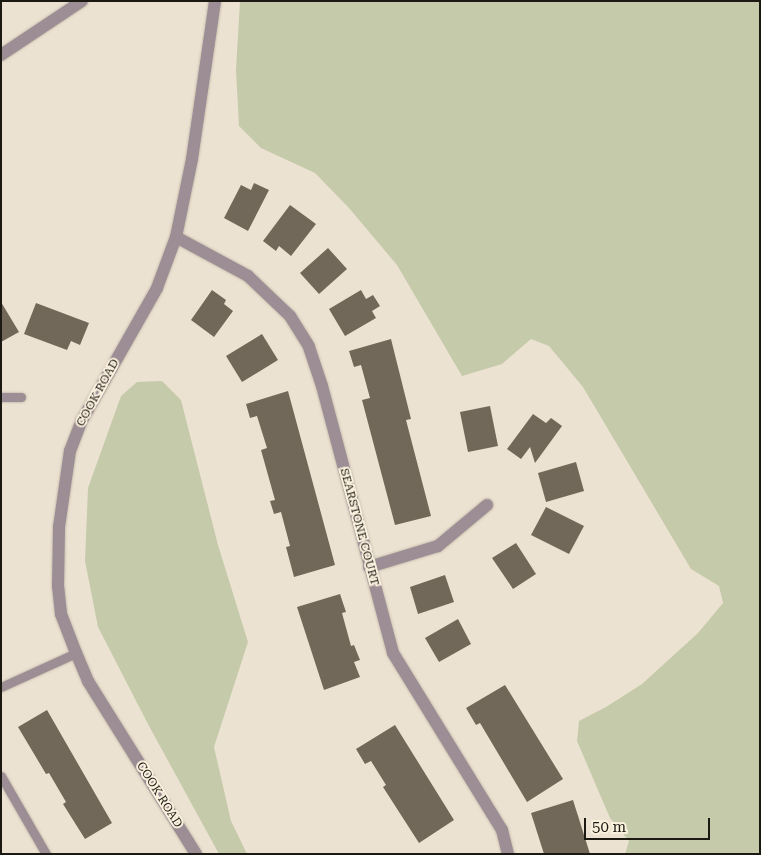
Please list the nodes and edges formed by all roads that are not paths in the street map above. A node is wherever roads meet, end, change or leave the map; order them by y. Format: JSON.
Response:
{"nodes":[{"id":1,"x":82,"y":1,"type":"edge"},
{"id":2,"x":214,"y":1,"type":"edge"},
{"id":3,"x":1,"y":55,"type":"edge"},
{"id":4,"x":176,"y":237,"type":"junction"},
{"id":5,"x":1,"y":397,"type":"edge"},
{"id":6,"x":22,"y":397,"type":"dead end"},
{"id":7,"x":487,"y":505,"type":"dead end"},
{"id":8,"x":369,"y":567,"type":"junction"},
{"id":9,"x":76,"y":653,"type":"junction"},
{"id":10,"x":1,"y":687,"type":"edge"},
{"id":11,"x":1,"y":776,"type":"edge"},
{"id":12,"x":46,"y":854,"type":"edge"},
{"id":13,"x":196,"y":854,"type":"edge"},
{"id":14,"x":508,"y":854,"type":"edge"}],
"edges":[{"from":1,"to":3,"type":"street"},
{"from":2,"to":4,"type":"street","name":"COOK ROAD"},
{"from":4,"to":8,"type":"street","name":"SEARSTONE COURT"},
{"from":4,"to":9,"type":"street","name":"COOK ROAD"},
{"from":5,"to":6,"type":"lane"},
{"from":7,"to":8,"type":"street"},
{"from":8,"to":14,"type":"street","name":"SEARSTONE COURT"},
{"from":9,"to":10,"type":"lane"},
{"from":9,"to":13,"type":"street","name":"COOK ROAD"},
{"from":11,"to":12,"type":"lane"}]}
